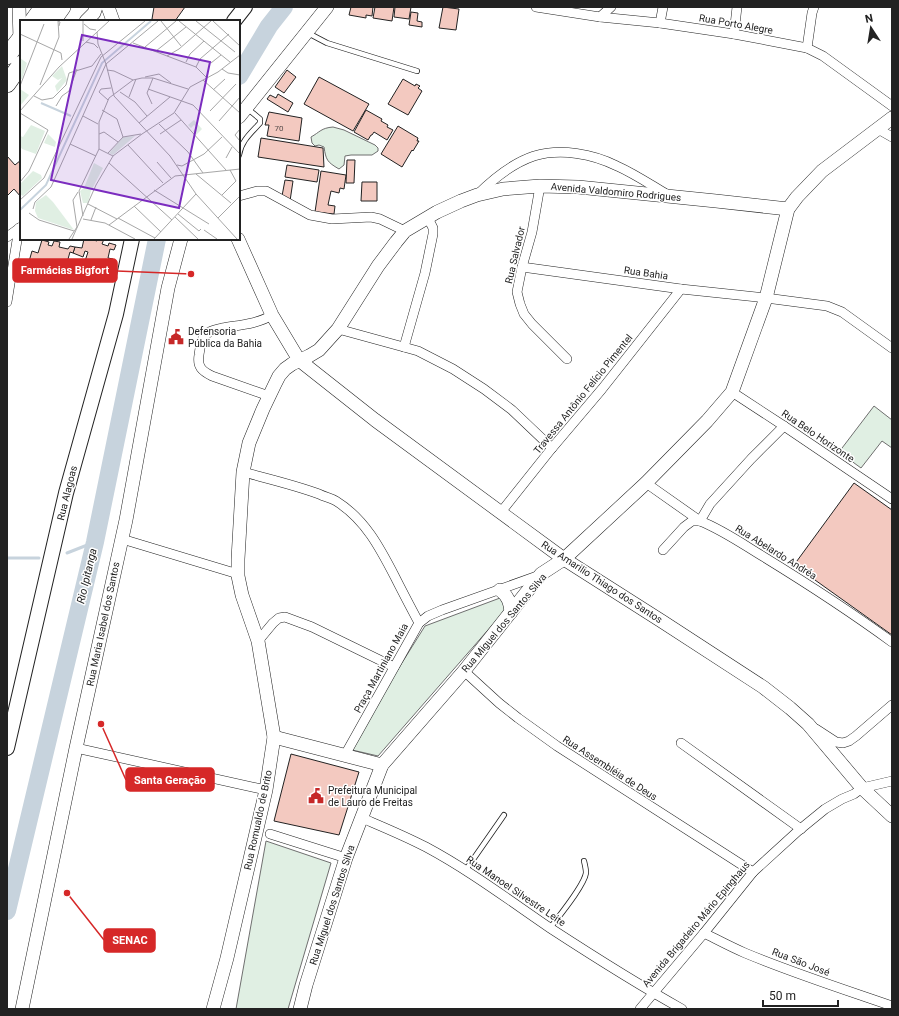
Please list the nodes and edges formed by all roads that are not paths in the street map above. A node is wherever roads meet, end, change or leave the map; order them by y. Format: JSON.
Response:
{"nodes":[{"id":1,"x":19,"y":7,"type":"edge"},
{"id":2,"x":43,"y":7,"type":"edge"},
{"id":3,"x":62,"y":7,"type":"edge"},
{"id":4,"x":106,"y":7,"type":"edge"},
{"id":5,"x":245,"y":7,"type":"edge"},
{"id":6,"x":327,"y":7,"type":"edge"},
{"id":7,"x":536,"y":7,"type":"edge"},
{"id":8,"x":611,"y":7,"type":"edge"},
{"id":9,"x":662,"y":7,"type":"edge"},
{"id":10,"x":737,"y":7,"type":"edge"},
{"id":11,"x":814,"y":7,"type":"edge"},
{"id":12,"x":600,"y":17,"type":"junction"},
{"id":13,"x":34,"y":20,"type":"edge"},
{"id":14,"x":53,"y":20,"type":"edge"},
{"id":15,"x":87,"y":20,"type":"edge"},
{"id":16,"x":112,"y":20,"type":"edge"},
{"id":17,"x":235,"y":20,"type":"edge"},
{"id":18,"x":660,"y":23,"type":"junction"},
{"id":19,"x":307,"y":32,"type":"junction"},
{"id":20,"x":734,"y":34,"type":"junction"},
{"id":21,"x":20,"y":38,"type":"edge"},
{"id":22,"x":807,"y":48,"type":"junction"},
{"id":23,"x":7,"y":56,"type":"edge"},
{"id":24,"x":20,"y":65,"type":"edge"},
{"id":25,"x":417,"y":71,"type":"dead end"},
{"id":26,"x":7,"y":84,"type":"edge"},
{"id":27,"x":892,"y":106,"type":"edge"},
{"id":28,"x":243,"y":112,"type":"edge"},
{"id":29,"x":892,"y":118,"type":"edge"},
{"id":30,"x":878,"y":129,"type":"junction"},
{"id":31,"x":892,"y":138,"type":"edge"},
{"id":32,"x":240,"y":149,"type":"edge"},
{"id":33,"x":540,"y":186,"type":"junction"},
{"id":34,"x":477,"y":195,"type":"junction"},
{"id":35,"x":240,"y":196,"type":"edge"},
{"id":36,"x":670,"y":196,"type":"junction"},
{"id":37,"x":788,"y":209,"type":"junction"},
{"id":38,"x":428,"y":218,"type":"junction"},
{"id":39,"x":20,"y":228,"type":"edge"},
{"id":40,"x":405,"y":231,"type":"junction"},
{"id":41,"x":7,"y":237,"type":"edge"},
{"id":42,"x":132,"y":240,"type":"edge"},
{"id":43,"x":181,"y":240,"type":"edge"},
{"id":44,"x":238,"y":240,"type":"edge"},
{"id":45,"x":522,"y":267,"type":"junction"},
{"id":46,"x":681,"y":289,"type":"junction"},
{"id":47,"x":766,"y":298,"type":"junction"},
{"id":48,"x":7,"y":302,"type":"edge"},
{"id":49,"x":272,"y":314,"type":"junction"},
{"id":50,"x":338,"y":329,"type":"junction"},
{"id":51,"x":404,"y":347,"type":"junction"},
{"id":52,"x":892,"y":348,"type":"edge"},
{"id":53,"x":567,"y":359,"type":"dead end"},
{"id":54,"x":299,"y":360,"type":"junction"},
{"id":55,"x":732,"y":392,"type":"junction"},
{"id":56,"x":269,"y":396,"type":"junction"},
{"id":57,"x":784,"y":426,"type":"junction"},
{"id":58,"x":552,"y":448,"type":"junction"},
{"id":59,"x":243,"y":472,"type":"junction"},
{"id":60,"x":646,"y":483,"type":"junction"},
{"id":61,"x":892,"y":500,"type":"edge"},
{"id":62,"x":501,"y":512,"type":"junction"},
{"id":63,"x":700,"y":521,"type":"junction"},
{"id":64,"x":122,"y":539,"type":"junction"},
{"id":65,"x":663,"y":550,"type":"dead end"},
{"id":66,"x":564,"y":559,"type":"junction"},
{"id":67,"x":238,"y":574,"type":"junction"},
{"id":68,"x":541,"y":574,"type":"junction"},
{"id":69,"x":500,"y":590,"type":"junction"},
{"id":70,"x":511,"y":612,"type":"junction"},
{"id":71,"x":419,"y":623,"type":"junction"},
{"id":72,"x":258,"y":641,"type":"junction"},
{"id":73,"x":892,"y":642,"type":"edge"},
{"id":74,"x":394,"y":667,"type":"junction"},
{"id":75,"x":464,"y":671,"type":"junction"},
{"id":76,"x":892,"y":705,"type":"edge"},
{"id":77,"x":808,"y":724,"type":"junction"},
{"id":78,"x":274,"y":737,"type":"junction"},
{"id":79,"x":681,"y":743,"type":"dead end"},
{"id":80,"x":7,"y":748,"type":"edge"},
{"id":81,"x":76,"y":748,"type":"junction"},
{"id":82,"x":345,"y":755,"type":"junction"},
{"id":83,"x":382,"y":765,"type":"junction"},
{"id":84,"x":892,"y":782,"type":"edge"},
{"id":85,"x":862,"y":788,"type":"junction"},
{"id":86,"x":266,"y":790,"type":"junction"},
{"id":87,"x":504,"y":815,"type":"dead end"},
{"id":88,"x":892,"y":816,"type":"edge"},
{"id":89,"x":362,"y":818,"type":"junction"},
{"id":90,"x":801,"y":829,"type":"junction"},
{"id":91,"x":270,"y":834,"type":"dead end"},
{"id":92,"x":346,"y":858,"type":"junction"},
{"id":93,"x":584,"y":861,"type":"dead end"},
{"id":94,"x":465,"y":871,"type":"junction"},
{"id":95,"x":753,"y":872,"type":"junction"},
{"id":96,"x":550,"y":928,"type":"junction"},
{"id":97,"x":704,"y":933,"type":"junction"},
{"id":98,"x":653,"y":993,"type":"junction"},
{"id":99,"x":892,"y":1006,"type":"edge"},
{"id":100,"x":22,"y":1009,"type":"edge"},
{"id":101,"x":213,"y":1009,"type":"edge"},
{"id":102,"x":300,"y":1009,"type":"edge"},
{"id":103,"x":640,"y":1009,"type":"edge"},
{"id":104,"x":682,"y":1009,"type":"edge"}],
"edges":[{"from":1,"to":21,"type":"street"},
{"from":2,"to":13,"type":"highway"},
{"from":3,"to":14,"type":"highway"},
{"from":4,"to":15,"type":"street"},
{"from":4,"to":16,"type":"street"},
{"from":5,"to":17,"type":"main road"},
{"from":6,"to":19,"type":"street"},
{"from":7,"to":12,"type":"street","name":"Rua Porto Alegre"},
{"from":8,"to":12,"type":"street"},
{"from":9,"to":18,"type":"street"},
{"from":10,"to":20,"type":"street"},
{"from":11,"to":22,"type":"street"},
{"from":12,"to":18,"type":"street","name":"Rua Porto Alegre"},
{"from":18,"to":20,"type":"street","name":"Rua Porto Alegre"},
{"from":19,"to":25,"type":"lane"},
{"from":19,"to":28,"type":"street"},
{"from":20,"to":22,"type":"street","name":"Rua Porto Alegre"},
{"from":21,"to":23,"type":"highway"},
{"from":22,"to":27,"type":"street","name":"Rua Porto Alegre"},
{"from":24,"to":26,"type":"highway"},
{"from":28,"to":32,"type":"lane"},
{"from":29,"to":30,"type":"street"},
{"from":30,"to":31,"type":"street"},
{"from":30,"to":37,"type":"street"},
{"from":33,"to":34,"type":"street","name":"Avenida Valdomiro Rodrigues"},
{"from":33,"to":36,"type":"street","name":"Avenida Valdomiro Rodrigues"},
{"from":33,"to":45,"type":"street","name":"Rua Salvador"},
{"from":34,"to":36,"type":"street"},
{"from":34,"to":38,"type":"street","name":"Avenida Valdomiro Rodrigues"},
{"from":35,"to":40,"type":"street"},
{"from":36,"to":37,"type":"street","name":"Avenida Valdomiro Rodrigues"},
{"from":37,"to":47,"type":"street","name":"Rua Miguel dos Santos Silva"},
{"from":38,"to":40,"type":"street","name":"Avenida Valdomiro Rodrigues"},
{"from":38,"to":51,"type":"street"},
{"from":39,"to":41,"type":"street"},
{"from":39,"to":48,"type":"street"},
{"from":40,"to":50,"type":"street","name":"Avenida Valdomiro Rodrigues"},
{"from":42,"to":80,"type":"main road","name":"Rua Alagoas"},
{"from":43,"to":64,"type":"street","name":"Rua Maria Isabel dos Santos"},
{"from":44,"to":49,"type":"street"},
{"from":45,"to":46,"type":"street","name":"Rua Bahia"},
{"from":45,"to":53,"type":"street","name":"Rua Salvador"},
{"from":46,"to":47,"type":"street","name":"Rua Bahia"},
{"from":46,"to":58,"type":"street","name":"Travessa Antônio Felício Pimentel"},
{"from":47,"to":52,"type":"street","name":"Rua Bahia"},
{"from":47,"to":55,"type":"street","name":"Rua Miguel dos Santos Silva"},
{"from":49,"to":54,"type":"street"},
{"from":49,"to":56,"type":"street"},
{"from":50,"to":51,"type":"street"},
{"from":50,"to":54,"type":"street","name":"Avenida Valdomiro Rodrigues"},
{"from":51,"to":58,"type":"street"},
{"from":54,"to":56,"type":"street","name":"Rua Romualdo de Brito"},
{"from":54,"to":62,"type":"street","name":"Rua Amarilio Thiago dos Santos"},
{"from":55,"to":57,"type":"street","name":"Rua Belo Horizonte"},
{"from":55,"to":60,"type":"street","name":"Rua Miguel dos Santos Silva"},
{"from":56,"to":59,"type":"street","name":"Rua Romualdo de Brito"},
{"from":57,"to":61,"type":"street","name":"Rua Belo Horizonte"},
{"from":57,"to":63,"type":"street"},
{"from":58,"to":62,"type":"street","name":"Travessa Antônio Felício Pimentel"},
{"from":59,"to":67,"type":"street","name":"Rua Romualdo de Brito"},
{"from":59,"to":71,"type":"street"},
{"from":60,"to":63,"type":"street","name":"Rua Abelardo Andréa"},
{"from":60,"to":66,"type":"street","name":"Rua Miguel dos Santos Silva"},
{"from":62,"to":66,"type":"street","name":"Rua Amarilio Thiago dos Santos"},
{"from":63,"to":65,"type":"street"},
{"from":63,"to":73,"type":"street","name":"Rua Abelardo Andréa"},
{"from":64,"to":67,"type":"street"},
{"from":64,"to":81,"type":"street","name":"Rua Maria Isabel dos Santos"},
{"from":66,"to":68,"type":"street","name":"Rua Miguel dos Santos Silva"},
{"from":66,"to":77,"type":"street","name":"Rua Amarilio Thiago dos Santos"},
{"from":67,"to":72,"type":"street","name":"Rua Romualdo de Brito"},
{"from":68,"to":69,"type":"street","name":"Praça Martiniano Maia"},
{"from":68,"to":70,"type":"street","name":"Rua Miguel dos Santos Silva"},
{"from":69,"to":70,"type":"street"},
{"from":69,"to":71,"type":"street","name":"Praça Martiniano Maia"},
{"from":70,"to":75,"type":"street","name":"Rua Miguel dos Santos Silva"},
{"from":71,"to":74,"type":"street","name":"Praça Martiniano Maia"},
{"from":72,"to":74,"type":"street"},
{"from":72,"to":78,"type":"street","name":"Rua Romualdo de Brito"},
{"from":74,"to":82,"type":"street","name":"Praça Martiniano Maia"},
{"from":75,"to":83,"type":"street","name":"Rua Miguel dos Santos Silva"},
{"from":75,"to":95,"type":"street","name":"Rua Assembléia de Deus"},
{"from":76,"to":77,"type":"street"},
{"from":77,"to":85,"type":"street","name":"Rua Amarilio Thiago dos Santos"},
{"from":78,"to":82,"type":"street"},
{"from":78,"to":86,"type":"street","name":"Rua Romualdo de Brito"},
{"from":79,"to":90,"type":"street"},
{"from":81,"to":86,"type":"street"},
{"from":81,"to":100,"type":"street","name":"Rua Maria Isabel dos Santos"},
{"from":82,"to":83,"type":"street"},
{"from":83,"to":89,"type":"street","name":"Rua Miguel dos Santos Silva"},
{"from":84,"to":85,"type":"street","name":"Avenida Brigadeiro Mário Epinghaus"},
{"from":85,"to":88,"type":"street","name":"Rua Amarilio Thiago dos Santos"},
{"from":85,"to":90,"type":"street","name":"Avenida Brigadeiro Mário Epinghaus"},
{"from":86,"to":101,"type":"street","name":"Rua Romualdo de Brito"},
{"from":87,"to":94,"type":"lane"},
{"from":89,"to":92,"type":"street","name":"Rua Miguel dos Santos Silva"},
{"from":89,"to":94,"type":"street","name":"Rua Manoel Silvestre Leite"},
{"from":90,"to":95,"type":"street","name":"Avenida Brigadeiro Mário Epinghaus"},
{"from":91,"to":92,"type":"street"},
{"from":92,"to":102,"type":"street","name":"Rua Miguel dos Santos Silva"},
{"from":93,"to":96,"type":"lane"},
{"from":94,"to":96,"type":"street","name":"Rua Manoel Silvestre Leite"},
{"from":95,"to":97,"type":"street","name":"Avenida Brigadeiro Mário Epinghaus"},
{"from":96,"to":98,"type":"street","name":"Rua Manoel Silvestre Leite"},
{"from":97,"to":98,"type":"street","name":"Avenida Brigadeiro Mário Epinghaus"},
{"from":97,"to":99,"type":"street","name":"Rua São José"},
{"from":98,"to":103,"type":"street","name":"Avenida Brigadeiro Mário Epinghaus"},
{"from":98,"to":104,"type":"street","name":"Rua Manoel Silvestre Leite"}]}
